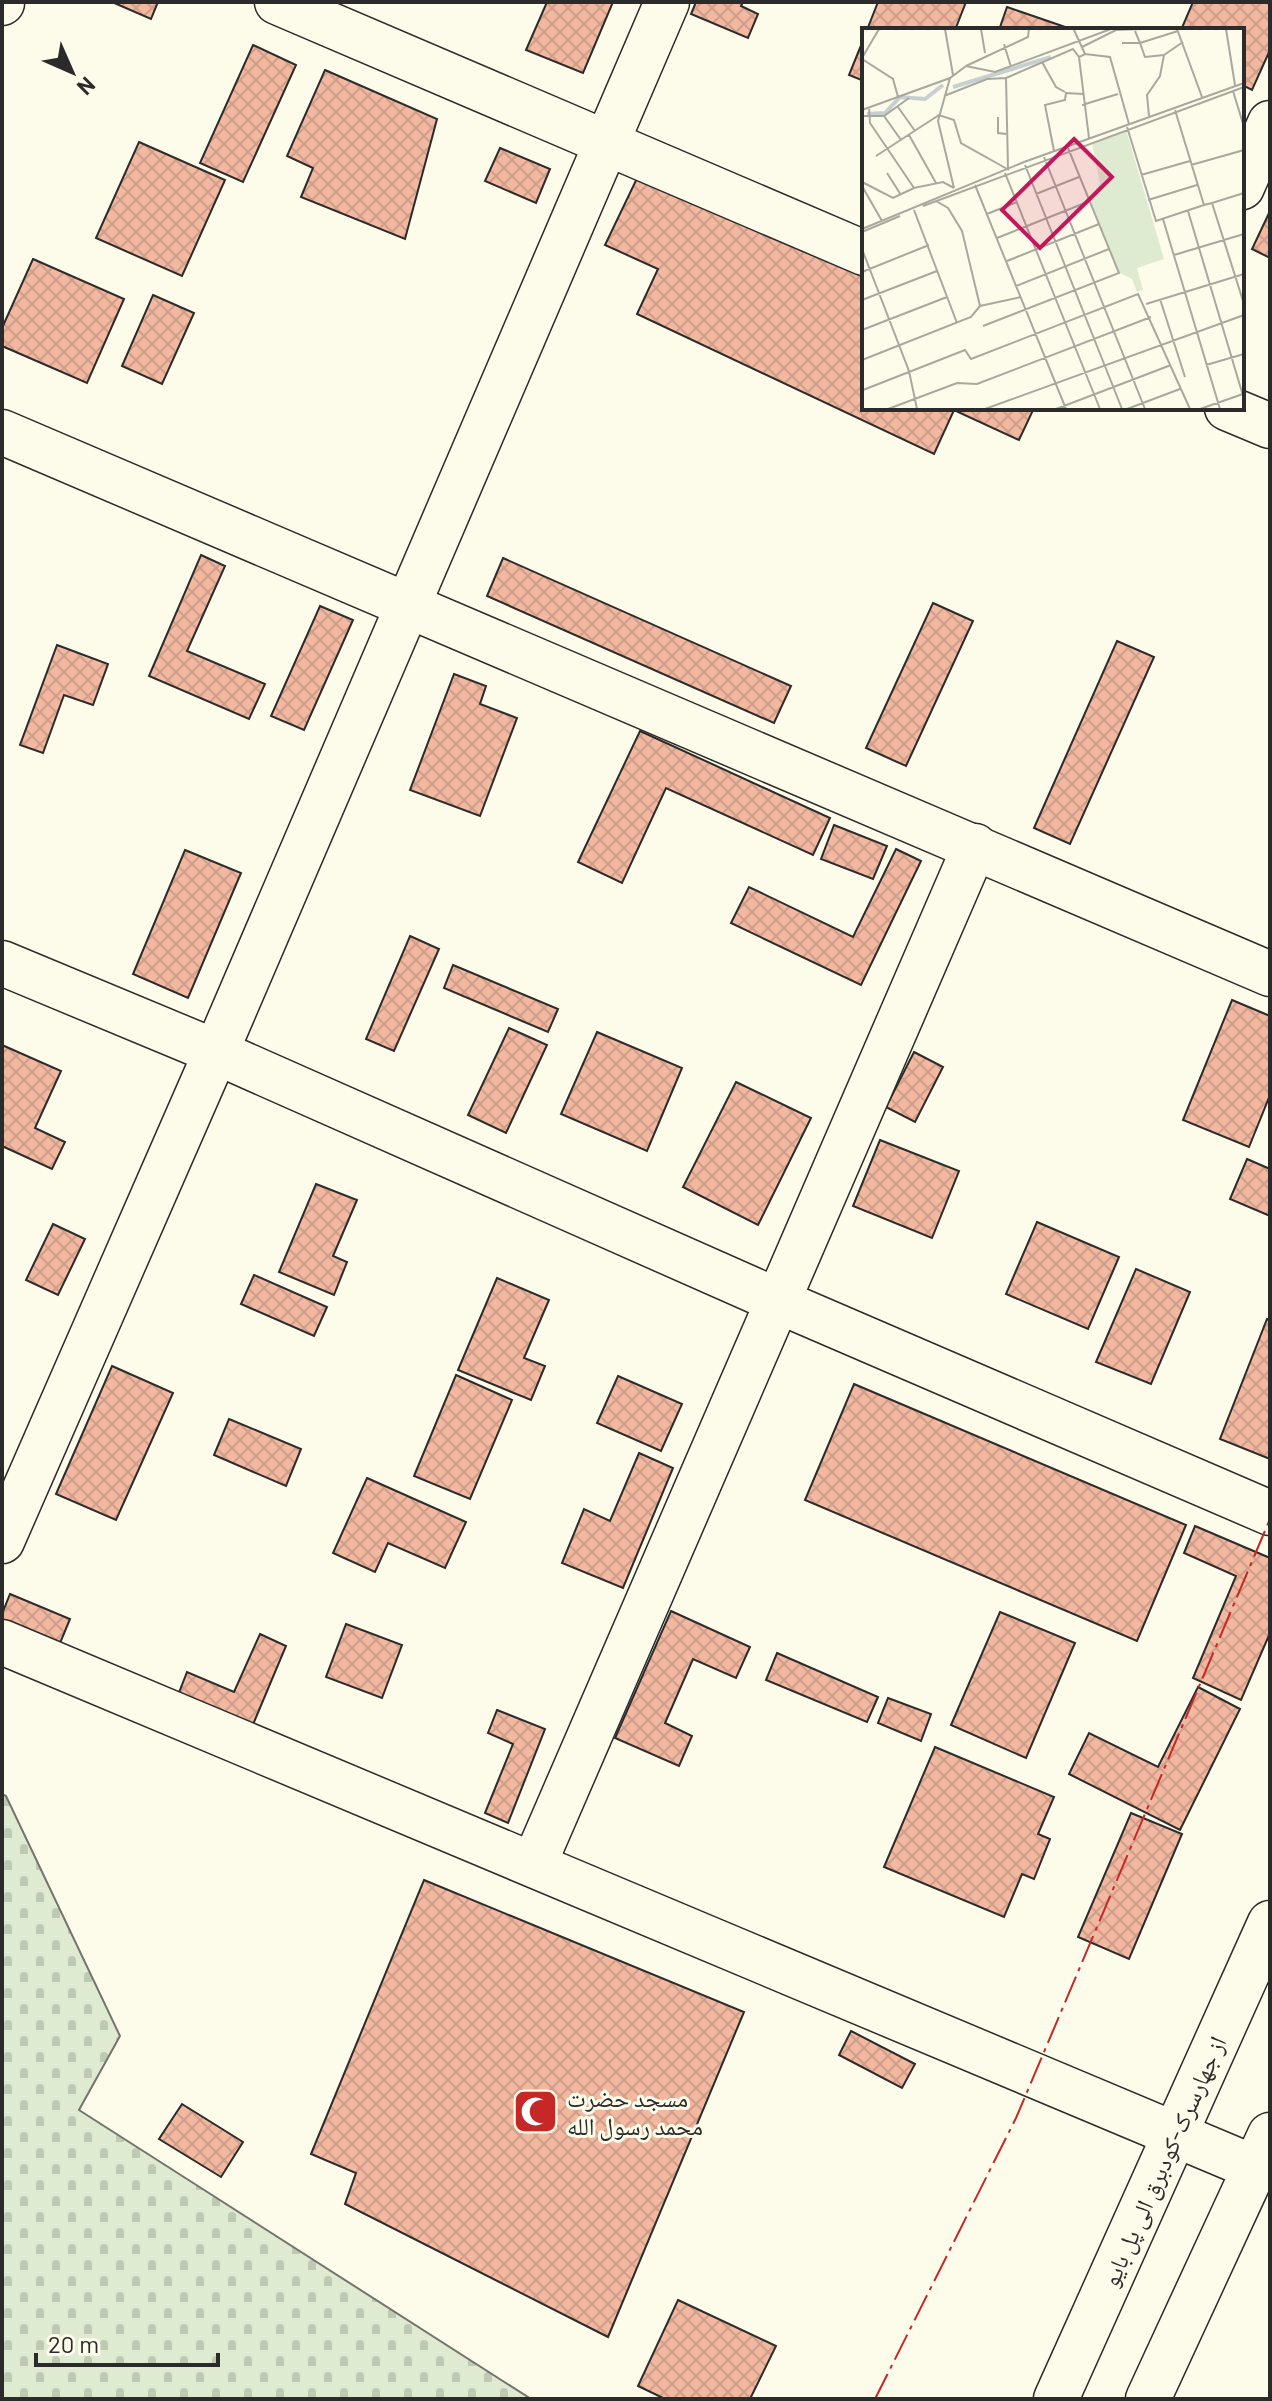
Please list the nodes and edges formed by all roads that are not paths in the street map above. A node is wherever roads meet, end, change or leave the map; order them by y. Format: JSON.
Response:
{"nodes":[{"id":1,"x":277,"y":2,"type":"edge"},
{"id":2,"x":667,"y":2,"type":"edge"},
{"id":3,"x":1270,"y":123,"type":"edge"},
{"id":4,"x":606,"y":143,"type":"junction"},
{"id":5,"x":1244,"y":182,"type":"edge"},
{"id":6,"x":862,"y":252,"type":"edge"},
{"id":7,"x":1232,"y":410,"type":"edge"},
{"id":8,"x":1270,"y":426,"type":"edge"},
{"id":9,"x":2,"y":432,"type":"edge"},
{"id":10,"x":407,"y":604,"type":"junction"},
{"id":11,"x":975,"y":846,"type":"junction"},
{"id":12,"x":2,"y":963,"type":"edge"},
{"id":13,"x":1270,"y":974,"type":"edge"},
{"id":14,"x":216,"y":1052,"type":"junction"},
{"id":15,"x":778,"y":1301,"type":"junction"},
{"id":16,"x":1270,"y":1513,"type":"edge"},
{"id":17,"x":2,"y":1541,"type":"edge"},
{"id":18,"x":2,"y":1642,"type":"edge"},
{"id":19,"x":534,"y":1864,"type":"junction"},
{"id":20,"x":1270,"y":1923,"type":"edge"},
{"id":21,"x":1175,"y":2134,"type":"junction"},
{"id":22,"x":1262,"y":2152,"type":"edge"},
{"id":23,"x":1056,"y":2399,"type":"edge"},
{"id":24,"x":1148,"y":2399,"type":"edge"}],
"edges":[{"from":1,"to":4,"type":"street"},
{"from":2,"to":4,"type":"street"},
{"from":3,"to":5,"type":"street"},
{"from":4,"to":6,"type":"street"},
{"from":4,"to":10,"type":"street"},
{"from":7,"to":8,"type":"street"},
{"from":9,"to":10,"type":"street"},
{"from":10,"to":11,"type":"street"},
{"from":10,"to":14,"type":"street"},
{"from":11,"to":13,"type":"street"},
{"from":11,"to":15,"type":"street"},
{"from":12,"to":14,"type":"street"},
{"from":14,"to":15,"type":"street"},
{"from":14,"to":17,"type":"street"},
{"from":15,"to":16,"type":"street"},
{"from":15,"to":19,"type":"street"},
{"from":18,"to":19,"type":"street"},
{"from":19,"to":21,"type":"street"},
{"from":20,"to":21,"type":"street","name":"از جهارسرک-کودبرق الی پل بایو"},
{"from":21,"to":22,"type":"street"},
{"from":21,"to":23,"type":"street","name":"از جهارسرک-کودبرق الی پل بایو"},
{"from":22,"to":24,"type":"street"}]}
